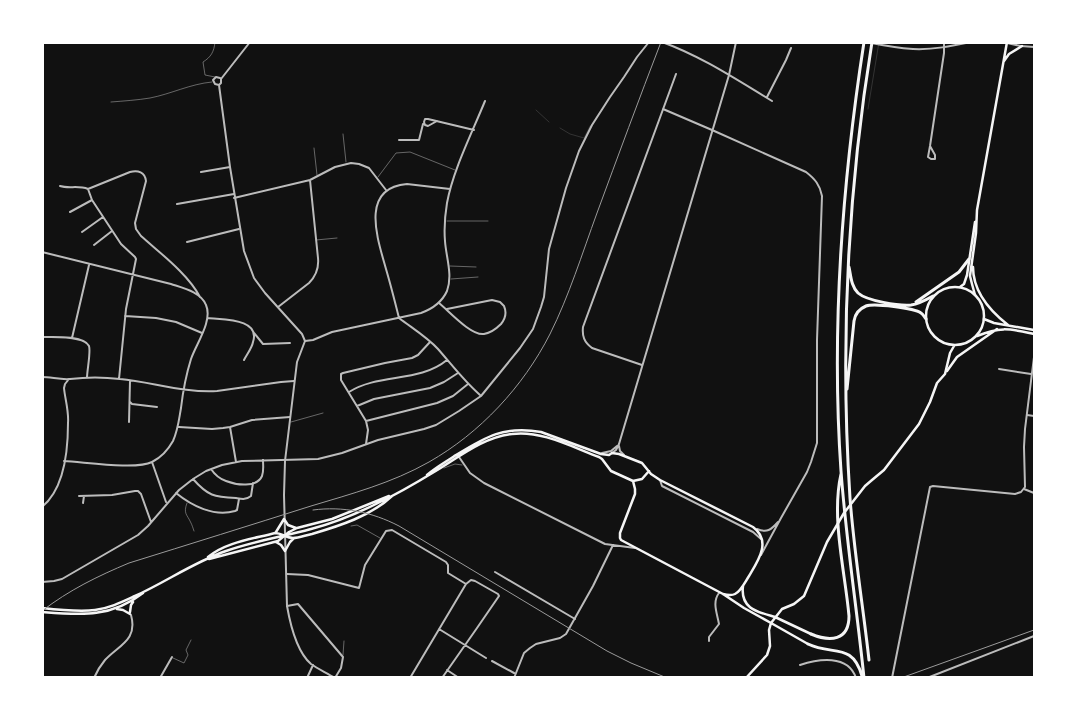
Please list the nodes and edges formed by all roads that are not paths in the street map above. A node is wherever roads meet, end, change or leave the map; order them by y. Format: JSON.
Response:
{"nodes":[{"id":1,"x":215,"y":42,"type":"edge"},
{"id":2,"x":250,"y":42,"type":"edge"},
{"id":3,"x":649,"y":42,"type":"edge"},
{"id":4,"x":662,"y":42,"type":"edge"},
{"id":5,"x":736,"y":42,"type":"edge"},
{"id":6,"x":865,"y":42,"type":"edge"},
{"id":7,"x":872,"y":42,"type":"edge"},
{"id":8,"x":944,"y":42,"type":"edge"},
{"id":9,"x":971,"y":42,"type":"edge"},
{"id":10,"x":1006,"y":43,"type":"edge"},
{"id":11,"x":1022,"y":46,"type":"junction"},
{"id":12,"x":1034,"y":47,"type":"edge"},
{"id":13,"x":791,"y":48,"type":"dead end"},
{"id":14,"x":944,"y":48,"type":"junction"},
{"id":15,"x":1003,"y":62,"type":"junction"},
{"id":16,"x":676,"y":74,"type":"dead end"},
{"id":17,"x":729,"y":75,"type":"junction"},
{"id":18,"x":216,"y":77,"type":"junction"},
{"id":19,"x":221,"y":79,"type":"junction"},
{"id":20,"x":214,"y":82,"type":"junction"},
{"id":21,"x":218,"y":85,"type":"junction"},
{"id":22,"x":766,"y":98,"type":"junction"},
{"id":23,"x":485,"y":101,"type":"dead end"},
{"id":24,"x":772,"y":101,"type":"dead end"},
{"id":25,"x":111,"y":102,"type":"dead end"},
{"id":26,"x":663,"y":109,"type":"junction"},
{"id":27,"x":437,"y":121,"type":"junction"},
{"id":28,"x":424,"y":122,"type":"junction"},
{"id":29,"x":474,"y":130,"type":"junction"},
{"id":30,"x":712,"y":130,"type":"junction"},
{"id":31,"x":343,"y":134,"type":"dead end"},
{"id":32,"x":399,"y":140,"type":"dead end"},
{"id":33,"x":930,"y":146,"type":"junction"},
{"id":34,"x":314,"y":148,"type":"dead end"},
{"id":35,"x":346,"y":164,"type":"junction"},
{"id":36,"x":230,"y":167,"type":"junction"},
{"id":37,"x":456,"y":171,"type":"junction"},
{"id":38,"x":201,"y":172,"type":"dead end"},
{"id":39,"x":318,"y":177,"type":"junction"},
{"id":40,"x":377,"y":178,"type":"junction"},
{"id":41,"x":310,"y":180,"type":"junction"},
{"id":42,"x":60,"y":186,"type":"dead end"},
{"id":43,"x":88,"y":189,"type":"junction"},
{"id":44,"x":450,"y":189,"type":"junction"},
{"id":45,"x":386,"y":190,"type":"junction"},
{"id":46,"x":234,"y":194,"type":"junction"},
{"id":47,"x":234,"y":198,"type":"junction"},
{"id":48,"x":92,"y":200,"type":"junction"},
{"id":49,"x":177,"y":204,"type":"dead end"},
{"id":50,"x":70,"y":212,"type":"dead end"},
{"id":51,"x":103,"y":217,"type":"junction"},
{"id":52,"x":488,"y":220,"type":"dead end"},
{"id":53,"x":446,"y":221,"type":"junction"},
{"id":54,"x":239,"y":229,"type":"junction"},
{"id":55,"x":112,"y":231,"type":"junction"},
{"id":56,"x":82,"y":232,"type":"dead end"},
{"id":57,"x":337,"y":238,"type":"dead end"},
{"id":58,"x":316,"y":240,"type":"junction"},
{"id":59,"x":187,"y":242,"type":"dead end"},
{"id":60,"x":94,"y":245,"type":"dead end"},
{"id":61,"x":42,"y":252,"type":"edge"},
{"id":62,"x":971,"y":260,"type":"junction"},
{"id":63,"x":848,"y":263,"type":"junction"},
{"id":64,"x":90,"y":264,"type":"junction"},
{"id":65,"x":448,"y":266,"type":"junction"},
{"id":66,"x":476,"y":267,"type":"dead end"},
{"id":67,"x":133,"y":275,"type":"junction"},
{"id":68,"x":478,"y":277,"type":"dead end"},
{"id":69,"x":449,"y":279,"type":"junction"},
{"id":70,"x":960,"y":287,"type":"junction"},
{"id":71,"x":975,"y":295,"type":"junction"},
{"id":72,"x":934,"y":296,"type":"junction"},
{"id":73,"x":200,"y":297,"type":"junction"},
{"id":74,"x":439,"y":303,"type":"junction"},
{"id":75,"x":912,"y":305,"type":"junction"},
{"id":76,"x":277,"y":307,"type":"junction"},
{"id":77,"x":447,"y":309,"type":"junction"},
{"id":78,"x":125,"y":316,"type":"junction"},
{"id":79,"x":208,"y":318,"type":"junction"},
{"id":80,"x":399,"y":318,"type":"junction"},
{"id":81,"x":984,"y":319,"type":"junction"},
{"id":82,"x":926,"y":320,"type":"junction"},
{"id":83,"x":1008,"y":325,"type":"junction"},
{"id":84,"x":997,"y":329,"type":"junction"},
{"id":85,"x":1034,"y":332,"type":"edge"},
{"id":86,"x":202,"y":333,"type":"junction"},
{"id":87,"x":254,"y":333,"type":"junction"},
{"id":88,"x":977,"y":336,"type":"junction"},
{"id":89,"x":42,"y":337,"type":"edge"},
{"id":90,"x":72,"y":338,"type":"junction"},
{"id":91,"x":306,"y":341,"type":"junction"},
{"id":92,"x":430,"y":342,"type":"junction"},
{"id":93,"x":290,"y":343,"type":"dead end"},
{"id":94,"x":954,"y":346,"type":"junction"},
{"id":95,"x":1034,"y":357,"type":"edge"},
{"id":96,"x":244,"y":360,"type":"dead end"},
{"id":97,"x":447,"y":360,"type":"junction"},
{"id":98,"x":642,"y":365,"type":"junction"},
{"id":99,"x":999,"y":369,"type":"dead end"},
{"id":100,"x":458,"y":373,"type":"junction"},
{"id":101,"x":944,"y":374,"type":"junction"},
{"id":102,"x":1031,"y":374,"type":"junction"},
{"id":103,"x":42,"y":377,"type":"edge"},
{"id":104,"x":86,"y":378,"type":"junction"},
{"id":105,"x":69,"y":379,"type":"junction"},
{"id":106,"x":119,"y":379,"type":"junction"},
{"id":107,"x":130,"y":380,"type":"junction"},
{"id":108,"x":294,"y":381,"type":"junction"},
{"id":109,"x":468,"y":384,"type":"junction"},
{"id":110,"x":184,"y":390,"type":"junction"},
{"id":111,"x":349,"y":392,"type":"junction"},
{"id":112,"x":481,"y":396,"type":"junction"},
{"id":113,"x":846,"y":398,"type":"junction"},
{"id":114,"x":130,"y":402,"type":"junction"},
{"id":115,"x":357,"y":406,"type":"junction"},
{"id":116,"x":157,"y":407,"type":"dead end"},
{"id":117,"x":323,"y":413,"type":"dead end"},
{"id":118,"x":1026,"y":415,"type":"junction"},
{"id":119,"x":1034,"y":416,"type":"edge"},
{"id":120,"x":290,"y":417,"type":"junction"},
{"id":121,"x":366,"y":421,"type":"junction"},
{"id":122,"x":129,"y":422,"type":"dead end"},
{"id":123,"x":289,"y":422,"type":"junction"},
{"id":124,"x":178,"y":427,"type":"junction"},
{"id":125,"x":230,"y":427,"type":"junction"},
{"id":126,"x":366,"y":444,"type":"junction"},
{"id":127,"x":575,"y":444,"type":"junction"},
{"id":128,"x":619,"y":444,"type":"junction"},
{"id":129,"x":566,"y":445,"type":"junction"},
{"id":130,"x":601,"y":454,"type":"junction"},
{"id":131,"x":611,"y":454,"type":"junction"},
{"id":132,"x":624,"y":456,"type":"junction"},
{"id":133,"x":459,"y":457,"type":"junction"},
{"id":134,"x":263,"y":460,"type":"junction"},
{"id":135,"x":64,"y":461,"type":"junction"},
{"id":136,"x":285,"y":461,"type":"junction"},
{"id":137,"x":152,"y":462,"type":"junction"},
{"id":138,"x":236,"y":462,"type":"junction"},
{"id":139,"x":606,"y":463,"type":"junction"},
{"id":140,"x":463,"y":465,"type":"junction"},
{"id":141,"x":210,"y":469,"type":"junction"},
{"id":142,"x":437,"y":470,"type":"junction"},
{"id":143,"x":841,"y":470,"type":"junction"},
{"id":144,"x":649,"y":471,"type":"junction"},
{"id":145,"x":425,"y":477,"type":"junction"},
{"id":146,"x":193,"y":479,"type":"junction"},
{"id":147,"x":660,"y":480,"type":"junction"},
{"id":148,"x":633,"y":481,"type":"junction"},
{"id":149,"x":253,"y":483,"type":"junction"},
{"id":150,"x":1024,"y":490,"type":"junction"},
{"id":151,"x":176,"y":493,"type":"junction"},
{"id":152,"x":1034,"y":493,"type":"edge"},
{"id":153,"x":395,"y":494,"type":"junction"},
{"id":154,"x":79,"y":496,"type":"dead end"},
{"id":155,"x":84,"y":496,"type":"junction"},
{"id":156,"x":239,"y":499,"type":"junction"},
{"id":157,"x":187,"y":502,"type":"junction"},
{"id":158,"x":83,"y":503,"type":"dead end"},
{"id":159,"x":167,"y":503,"type":"junction"},
{"id":160,"x":42,"y":507,"type":"edge"},
{"id":161,"x":781,"y":518,"type":"junction"},
{"id":162,"x":284,"y":519,"type":"junction"},
{"id":163,"x":151,"y":522,"type":"junction"},
{"id":164,"x":351,"y":526,"type":"dead end"},
{"id":165,"x":297,"y":528,"type":"junction"},
{"id":166,"x":753,"y":528,"type":"junction"},
{"id":167,"x":194,"y":531,"type":"dead end"},
{"id":168,"x":275,"y":533,"type":"junction"},
{"id":169,"x":285,"y":535,"type":"junction"},
{"id":170,"x":294,"y":538,"type":"junction"},
{"id":171,"x":381,"y":539,"type":"junction"},
{"id":172,"x":762,"y":540,"type":"junction"},
{"id":173,"x":276,"y":542,"type":"junction"},
{"id":174,"x":613,"y":546,"type":"junction"},
{"id":175,"x":639,"y":549,"type":"junction"},
{"id":176,"x":285,"y":551,"type":"junction"},
{"id":177,"x":761,"y":555,"type":"junction"},
{"id":178,"x":205,"y":559,"type":"junction"},
{"id":179,"x":495,"y":572,"type":"dead end"},
{"id":180,"x":286,"y":574,"type":"junction"},
{"id":181,"x":42,"y":582,"type":"edge"},
{"id":182,"x":466,"y":584,"type":"junction"},
{"id":183,"x":744,"y":585,"type":"junction"},
{"id":184,"x":146,"y":591,"type":"junction"},
{"id":185,"x":721,"y":593,"type":"junction"},
{"id":186,"x":136,"y":599,"type":"junction"},
{"id":187,"x":125,"y":601,"type":"junction"},
{"id":188,"x":127,"y":604,"type":"junction"},
{"id":189,"x":287,"y":606,"type":"junction"},
{"id":190,"x":42,"y":608,"type":"edge"},
{"id":191,"x":116,"y":609,"type":"junction"},
{"id":192,"x":42,"y":612,"type":"edge"},
{"id":193,"x":130,"y":613,"type":"junction"},
{"id":194,"x":775,"y":617,"type":"junction"},
{"id":195,"x":575,"y":619,"type":"junction"},
{"id":196,"x":771,"y":623,"type":"junction"},
{"id":197,"x":439,"y":629,"type":"junction"},
{"id":198,"x":811,"y":634,"type":"joint"},
{"id":199,"x":1034,"y":636,"type":"edge"},
{"id":200,"x":191,"y":640,"type":"dead end"},
{"id":201,"x":709,"y":640,"type":"dead end"},
{"id":202,"x":344,"y":641,"type":"dead end"},
{"id":203,"x":808,"y":644,"type":"joint"},
{"id":204,"x":465,"y":645,"type":"junction"},
{"id":205,"x":172,"y":657,"type":"joint"},
{"id":206,"x":343,"y":657,"type":"junction"},
{"id":207,"x":486,"y":658,"type":"dead end"},
{"id":208,"x":869,"y":660,"type":"dead end"},
{"id":209,"x":492,"y":662,"type":"dead end"},
{"id":210,"x":313,"y":665,"type":"junction"},
{"id":211,"x":800,"y":665,"type":"dead end"},
{"id":212,"x":447,"y":670,"type":"junction"},
{"id":213,"x":938,"y":673,"type":"junction"},
{"id":214,"x":515,"y":674,"type":"junction"},
{"id":215,"x":94,"y":678,"type":"edge"},
{"id":216,"x":160,"y":678,"type":"edge"},
{"id":217,"x":307,"y":678,"type":"edge"},
{"id":218,"x":335,"y":678,"type":"edge"},
{"id":219,"x":410,"y":678,"type":"edge"},
{"id":220,"x":442,"y":678,"type":"edge"},
{"id":221,"x":458,"y":678,"type":"edge"},
{"id":222,"x":514,"y":678,"type":"edge"},
{"id":223,"x":746,"y":678,"type":"edge"},
{"id":224,"x":856,"y":678,"type":"edge"},
{"id":225,"x":863,"y":678,"type":"edge"},
{"id":226,"x":892,"y":678,"type":"edge"},
{"id":227,"x":927,"y":678,"type":"edge"},
{"id":228,"x":940,"y":678,"type":"edge"}],
"edges":[{"from":1,"to":18,"type":"lane"},
{"from":2,"to":19,"type":"street"},
{"from":3,"to":112,"type":"street"},
{"from":4,"to":17,"type":"street"},
{"from":5,"to":17,"type":"street"},
{"from":6,"to":14,"type":"street"},
{"from":6,"to":143,"type":"highway"},
{"from":7,"to":63,"type":"highway"},
{"from":8,"to":14,"type":"street"},
{"from":9,"to":14,"type":"street"},
{"from":10,"to":11,"type":"street"},
{"from":10,"to":15,"type":"main road"},
{"from":11,"to":12,"type":"street"},
{"from":11,"to":15,"type":"main road"},
{"from":13,"to":22,"type":"street"},
{"from":14,"to":33,"type":"street"},
{"from":15,"to":62,"type":"main road"},
{"from":16,"to":26,"type":"street"},
{"from":17,"to":22,"type":"street"},
{"from":17,"to":30,"type":"street"},
{"from":18,"to":19,"type":"street"},
{"from":18,"to":20,"type":"street"},
{"from":19,"to":21,"type":"street"},
{"from":20,"to":21,"type":"street"},
{"from":20,"to":25,"type":"lane"},
{"from":21,"to":36,"type":"street"},
{"from":22,"to":24,"type":"street"},
{"from":23,"to":29,"type":"street"},
{"from":26,"to":30,"type":"street"},
{"from":26,"to":98,"type":"street"},
{"from":27,"to":28,"type":"street"},
{"from":27,"to":28,"type":"street"},
{"from":27,"to":29,"type":"street"},
{"from":28,"to":32,"type":"street"},
{"from":29,"to":37,"type":"street"},
{"from":30,"to":98,"type":"street"},
{"from":30,"to":161,"type":"street"},
{"from":31,"to":35,"type":"lane"},
{"from":33,"to":33,"type":"street"},
{"from":34,"to":39,"type":"lane"},
{"from":35,"to":39,"type":"street"},
{"from":35,"to":40,"type":"street"},
{"from":36,"to":38,"type":"street"},
{"from":36,"to":46,"type":"street"},
{"from":37,"to":40,"type":"lane"},
{"from":37,"to":44,"type":"street"},
{"from":39,"to":41,"type":"street"},
{"from":40,"to":45,"type":"street"},
{"from":41,"to":47,"type":"street"},
{"from":41,"to":58,"type":"street"},
{"from":42,"to":43,"type":"street"},
{"from":43,"to":48,"type":"street"},
{"from":43,"to":73,"type":"street"},
{"from":44,"to":45,"type":"street"},
{"from":44,"to":53,"type":"street"},
{"from":45,"to":80,"type":"street"},
{"from":46,"to":47,"type":"street"},
{"from":46,"to":49,"type":"street"},
{"from":47,"to":54,"type":"street"},
{"from":48,"to":50,"type":"street"},
{"from":48,"to":51,"type":"street"},
{"from":51,"to":55,"type":"street"},
{"from":51,"to":56,"type":"street"},
{"from":52,"to":53,"type":"lane"},
{"from":53,"to":65,"type":"street"},
{"from":54,"to":59,"type":"street"},
{"from":54,"to":76,"type":"street"},
{"from":55,"to":60,"type":"street"},
{"from":55,"to":67,"type":"street"},
{"from":57,"to":58,"type":"lane"},
{"from":58,"to":76,"type":"street"},
{"from":61,"to":64,"type":"street"},
{"from":62,"to":70,"type":"main road"},
{"from":62,"to":71,"type":"main road"},
{"from":62,"to":75,"type":"highway"},
{"from":62,"to":83,"type":"main road"},
{"from":63,"to":75,"type":"highway"},
{"from":63,"to":113,"type":"highway"},
{"from":64,"to":67,"type":"street"},
{"from":64,"to":90,"type":"street"},
{"from":65,"to":66,"type":"lane"},
{"from":65,"to":69,"type":"street"},
{"from":67,"to":73,"type":"street"},
{"from":67,"to":78,"type":"street"},
{"from":68,"to":69,"type":"lane"},
{"from":69,"to":74,"type":"street"},
{"from":70,"to":71,"type":"main road"},
{"from":70,"to":72,"type":"main road"},
{"from":71,"to":81,"type":"main road"},
{"from":72,"to":75,"type":"highway"},
{"from":72,"to":82,"type":"main road"},
{"from":73,"to":79,"type":"street"},
{"from":74,"to":77,"type":"street"},
{"from":74,"to":80,"type":"street"},
{"from":76,"to":91,"type":"street"},
{"from":77,"to":77,"type":"street"},
{"from":78,"to":86,"type":"street"},
{"from":78,"to":106,"type":"street"},
{"from":79,"to":86,"type":"street"},
{"from":79,"to":87,"type":"street"},
{"from":80,"to":91,"type":"street"},
{"from":80,"to":92,"type":"street"},
{"from":81,"to":83,"type":"main road"},
{"from":81,"to":88,"type":"main road"},
{"from":82,"to":94,"type":"main road"},
{"from":82,"to":113,"type":"highway"},
{"from":83,"to":85,"type":"main road"},
{"from":84,"to":85,"type":"main road"},
{"from":84,"to":88,"type":"main road"},
{"from":84,"to":101,"type":"main road"},
{"from":86,"to":110,"type":"street"},
{"from":87,"to":93,"type":"street"},
{"from":87,"to":96,"type":"street"},
{"from":88,"to":94,"type":"main road"},
{"from":89,"to":90,"type":"street"},
{"from":90,"to":104,"type":"street"},
{"from":91,"to":108,"type":"street"},
{"from":92,"to":97,"type":"street"},
{"from":92,"to":111,"type":"street"},
{"from":94,"to":101,"type":"main road"},
{"from":95,"to":102,"type":"street"},
{"from":97,"to":100,"type":"street"},
{"from":97,"to":111,"type":"street"},
{"from":98,"to":128,"type":"street"},
{"from":99,"to":102,"type":"street"},
{"from":100,"to":109,"type":"street"},
{"from":100,"to":115,"type":"street"},
{"from":101,"to":194,"type":"main road"},
{"from":102,"to":118,"type":"street"},
{"from":103,"to":105,"type":"street"},
{"from":104,"to":105,"type":"street"},
{"from":104,"to":106,"type":"street"},
{"from":105,"to":135,"type":"street"},
{"from":106,"to":107,"type":"street"},
{"from":107,"to":110,"type":"street"},
{"from":107,"to":114,"type":"street"},
{"from":108,"to":110,"type":"street"},
{"from":108,"to":120,"type":"street"},
{"from":109,"to":112,"type":"street"},
{"from":109,"to":121,"type":"street"},
{"from":110,"to":124,"type":"street"},
{"from":111,"to":115,"type":"street"},
{"from":112,"to":126,"type":"street"},
{"from":113,"to":208,"type":"highway"},
{"from":114,"to":116,"type":"street"},
{"from":114,"to":122,"type":"street"},
{"from":115,"to":121,"type":"street"},
{"from":117,"to":123,"type":"lane"},
{"from":118,"to":119,"type":"street"},
{"from":118,"to":150,"type":"street"},
{"from":120,"to":123,"type":"street"},
{"from":120,"to":125,"type":"street"},
{"from":121,"to":126,"type":"street"},
{"from":123,"to":136,"type":"street"},
{"from":124,"to":125,"type":"street"},
{"from":124,"to":137,"type":"street"},
{"from":125,"to":138,"type":"street"},
{"from":126,"to":136,"type":"street"},
{"from":127,"to":129,"type":"main road"},
{"from":127,"to":130,"type":"main road"},
{"from":127,"to":145,"type":"main road"},
{"from":128,"to":130,"type":"street"},
{"from":128,"to":131,"type":"street"},
{"from":128,"to":132,"type":"street"},
{"from":129,"to":133,"type":"main road"},
{"from":129,"to":139,"type":"main road"},
{"from":130,"to":131,"type":"main road"},
{"from":131,"to":132,"type":"main road"},
{"from":131,"to":139,"type":"main road"},
{"from":132,"to":144,"type":"main road"},
{"from":133,"to":140,"type":"street"},
{"from":133,"to":142,"type":"main road"},
{"from":134,"to":136,"type":"street"},
{"from":134,"to":138,"type":"street"},
{"from":134,"to":149,"type":"street"},
{"from":135,"to":137,"type":"street"},
{"from":135,"to":160,"type":"street"},
{"from":136,"to":162,"type":"street"},
{"from":137,"to":159,"type":"street"},
{"from":138,"to":141,"type":"street"},
{"from":139,"to":148,"type":"main road"},
{"from":140,"to":142,"type":"lane"},
{"from":140,"to":174,"type":"street"},
{"from":141,"to":146,"type":"street"},
{"from":141,"to":149,"type":"street"},
{"from":142,"to":145,"type":"main road"},
{"from":143,"to":198,"type":"highway"},
{"from":143,"to":225,"type":"highway"},
{"from":144,"to":147,"type":"main road"},
{"from":144,"to":148,"type":"main road"},
{"from":145,"to":153,"type":"main road"},
{"from":146,"to":151,"type":"street"},
{"from":146,"to":156,"type":"street"},
{"from":147,"to":166,"type":"main road"},
{"from":147,"to":172,"type":"street"},
{"from":148,"to":175,"type":"main road"},
{"from":149,"to":156,"type":"street"},
{"from":150,"to":152,"type":"street"},
{"from":150,"to":226,"type":"street"},
{"from":151,"to":157,"type":"street"},
{"from":151,"to":159,"type":"street"},
{"from":153,"to":165,"type":"main road"},
{"from":153,"to":169,"type":"main road"},
{"from":153,"to":170,"type":"main road"},
{"from":154,"to":155,"type":"street"},
{"from":155,"to":158,"type":"street"},
{"from":155,"to":163,"type":"street"},
{"from":156,"to":157,"type":"street"},
{"from":157,"to":167,"type":"lane"},
{"from":159,"to":163,"type":"street"},
{"from":161,"to":166,"type":"street"},
{"from":161,"to":177,"type":"street"},
{"from":162,"to":165,"type":"main road"},
{"from":162,"to":168,"type":"main road"},
{"from":162,"to":169,"type":"street"},
{"from":163,"to":181,"type":"street"},
{"from":164,"to":171,"type":"lane"},
{"from":165,"to":169,"type":"main road"},
{"from":166,"to":172,"type":"main road"},
{"from":168,"to":169,"type":"main road"},
{"from":168,"to":178,"type":"main road"},
{"from":169,"to":170,"type":"main road"},
{"from":169,"to":173,"type":"main road"},
{"from":169,"to":176,"type":"street"},
{"from":169,"to":178,"type":"main road"},
{"from":170,"to":176,"type":"main road"},
{"from":171,"to":180,"type":"street"},
{"from":171,"to":182,"type":"street"},
{"from":172,"to":177,"type":"main road"},
{"from":173,"to":176,"type":"main road"},
{"from":173,"to":178,"type":"main road"},
{"from":174,"to":175,"type":"street"},
{"from":174,"to":195,"type":"street"},
{"from":175,"to":185,"type":"main road"},
{"from":176,"to":180,"type":"street"},
{"from":177,"to":183,"type":"main road"},
{"from":178,"to":184,"type":"main road"},
{"from":179,"to":195,"type":"street"},
{"from":180,"to":189,"type":"street"},
{"from":182,"to":197,"type":"street"},
{"from":182,"to":204,"type":"street"},
{"from":183,"to":185,"type":"main road"},
{"from":183,"to":194,"type":"main road"},
{"from":184,"to":186,"type":"main road"},
{"from":184,"to":187,"type":"main road"},
{"from":185,"to":196,"type":"main road"},
{"from":185,"to":201,"type":"street"},
{"from":186,"to":188,"type":"main road"},
{"from":186,"to":193,"type":"main road"},
{"from":187,"to":188,"type":"street"},
{"from":187,"to":190,"type":"main road"},
{"from":188,"to":191,"type":"main road"},
{"from":188,"to":193,"type":"street"},
{"from":189,"to":206,"type":"street"},
{"from":189,"to":210,"type":"street"},
{"from":191,"to":192,"type":"main road"},
{"from":191,"to":193,"type":"main road"},
{"from":193,"to":215,"type":"street"},
{"from":194,"to":196,"type":"main road"},
{"from":194,"to":198,"type":"main road"},
{"from":195,"to":214,"type":"street"},
{"from":196,"to":203,"type":"main road"},
{"from":196,"to":223,"type":"main road"},
{"from":197,"to":204,"type":"street"},
{"from":197,"to":219,"type":"street"},
{"from":199,"to":213,"type":"street"},
{"from":200,"to":205,"type":"lane"},
{"from":202,"to":206,"type":"lane"},
{"from":203,"to":225,"type":"highway"},
{"from":204,"to":207,"type":"street"},
{"from":204,"to":212,"type":"street"},
{"from":205,"to":216,"type":"street"},
{"from":206,"to":218,"type":"street"},
{"from":209,"to":214,"type":"street"},
{"from":210,"to":217,"type":"street"},
{"from":210,"to":218,"type":"street"},
{"from":211,"to":224,"type":"street"},
{"from":212,"to":220,"type":"street"},
{"from":212,"to":221,"type":"street"},
{"from":213,"to":227,"type":"street"},
{"from":213,"to":228,"type":"street"},
{"from":214,"to":222,"type":"street"}]}
